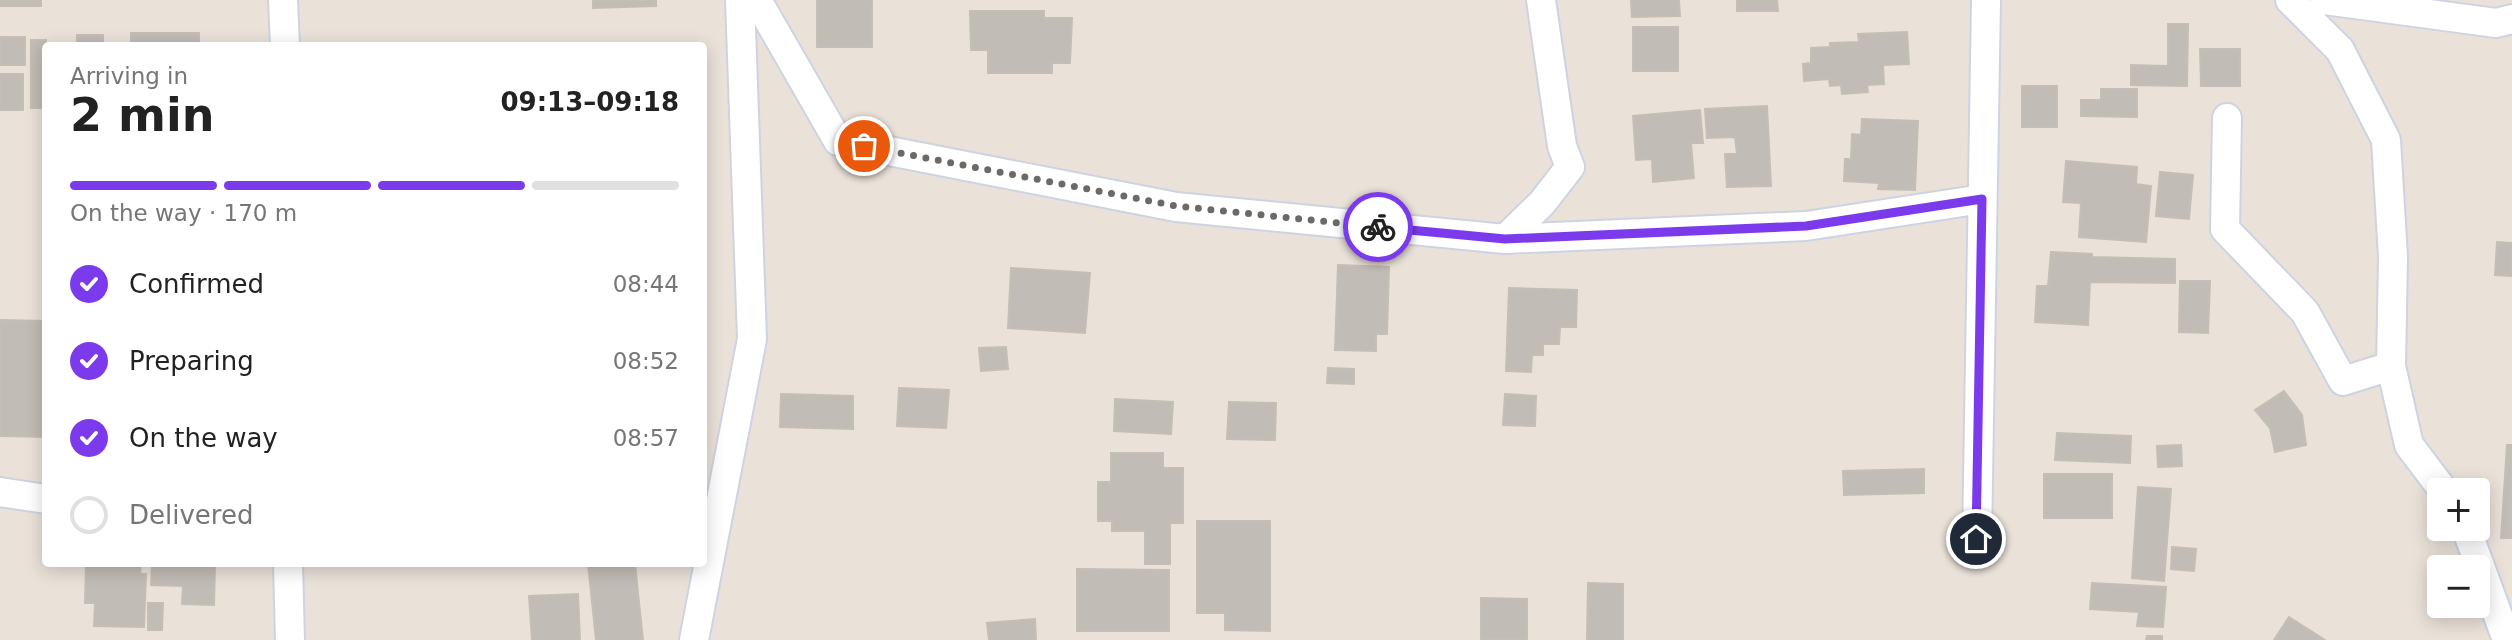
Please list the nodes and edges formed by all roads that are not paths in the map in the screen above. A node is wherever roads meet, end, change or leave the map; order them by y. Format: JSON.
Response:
{"nodes":[{"id":1,"x":283,"y":0,"type":"edge"},
{"id":2,"x":740,"y":0,"type":"edge"},
{"id":3,"x":757,"y":0,"type":"edge"},
{"id":4,"x":1541,"y":0,"type":"edge"},
{"id":5,"x":1986,"y":0,"type":"edge"},
{"id":6,"x":2290,"y":0,"type":"edge"},
{"id":7,"x":2325,"y":0,"type":"edge"},
{"id":8,"x":2512,"y":19,"type":"edge"},
{"id":9,"x":285,"y":42,"type":"edge"},
{"id":10,"x":2227,"y":118,"type":"dead end"},
{"id":11,"x":1982,"y":199,"type":"junction"},
{"id":12,"x":1505,"y":239,"type":"junction"},
{"id":13,"x":2391,"y":366,"type":"junction"},
{"id":14,"x":2434,"y":478,"type":"edge"},
{"id":15,"x":0,"y":492,"type":"edge"},
{"id":16,"x":42,"y":498,"type":"edge"},
{"id":17,"x":1976,"y":539,"type":"dead end"},
{"id":18,"x":2471,"y":541,"type":"edge"},
{"id":19,"x":288,"y":567,"type":"edge"},
{"id":20,"x":2506,"y":635,"type":"edge"},
{"id":21,"x":290,"y":640,"type":"edge"},
{"id":22,"x":694,"y":640,"type":"edge"}],
"edges":[{"from":1,"to":9,"type":"street"},
{"from":2,"to":22,"type":"street"},
{"from":3,"to":12,"type":"street"},
{"from":4,"to":12,"type":"street"},
{"from":5,"to":11,"type":"street"},
{"from":6,"to":13,"type":"street"},
{"from":7,"to":8,"type":"street"},
{"from":10,"to":13,"type":"street"},
{"from":11,"to":12,"type":"street"},
{"from":11,"to":17,"type":"street"},
{"from":13,"to":14,"type":"street"},
{"from":15,"to":16,"type":"street"},
{"from":18,"to":20,"type":"street"},
{"from":19,"to":21,"type":"street"}]}
